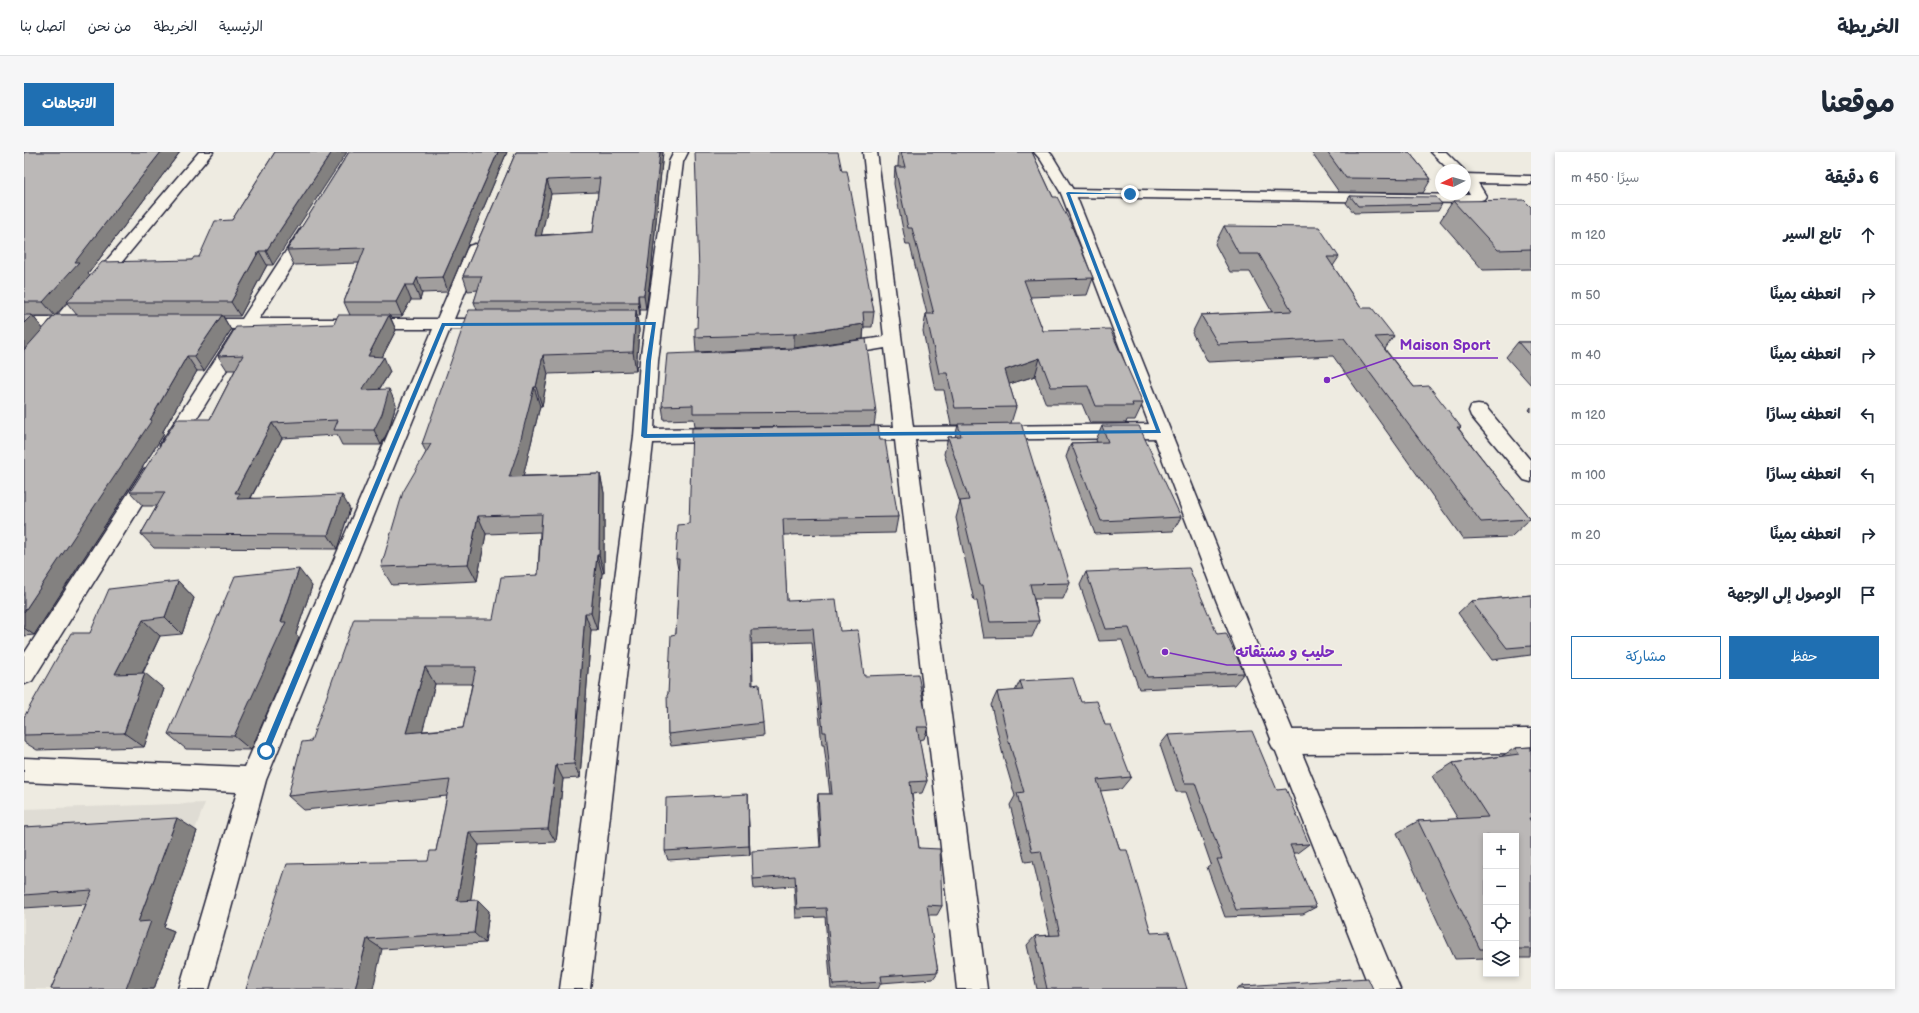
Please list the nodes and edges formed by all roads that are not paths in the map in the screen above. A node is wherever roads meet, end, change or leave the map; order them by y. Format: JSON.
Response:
{"nodes":[{"id":1,"x":206,"y":152,"type":"edge"},
{"id":2,"x":681,"y":152,"type":"edge"},
{"id":3,"x":870,"y":152,"type":"edge"},
{"id":4,"x":1041,"y":152,"type":"edge"},
{"id":5,"x":1438,"y":152,"type":"edge"},
{"id":6,"x":1450,"y":164,"type":"edge"},
{"id":7,"x":1471,"y":176,"type":"edge"},
{"id":8,"x":1531,"y":180,"type":"edge"},
{"id":9,"x":1471,"y":184,"type":"edge"},
{"id":10,"x":1068,"y":193,"type":"junction"},
{"id":11,"x":1435,"y":198,"type":"edge"},
{"id":12,"x":1471,"y":199,"type":"edge"},
{"id":13,"x":313,"y":218,"type":"edge"},
{"id":14,"x":483,"y":231,"type":"edge"},
{"id":15,"x":88,"y":292,"type":"edge"},
{"id":16,"x":67,"y":317,"type":"junction"},
{"id":17,"x":24,"y":323,"type":"edge"},
{"id":18,"x":93,"y":323,"type":"edge"},
{"id":19,"x":185,"y":324,"type":"edge"},
{"id":20,"x":247,"y":324,"type":"junction"},
{"id":21,"x":443,"y":324,"type":"junction"},
{"id":22,"x":506,"y":324,"type":"edge"},
{"id":23,"x":48,"y":340,"type":"edge"},
{"id":24,"x":893,"y":341,"type":"junction"},
{"id":25,"x":824,"y":352,"type":"edge"},
{"id":26,"x":1478,"y":411,"type":"dead end"},
{"id":27,"x":1159,"y":432,"type":"junction"},
{"id":28,"x":904,"y":433,"type":"junction"},
{"id":29,"x":833,"y":434,"type":"edge"},
{"id":30,"x":739,"y":435,"type":"edge"},
{"id":31,"x":644,"y":436,"type":"junction"},
{"id":32,"x":1531,"y":475,"type":"edge"},
{"id":33,"x":24,"y":674,"type":"edge"},
{"id":34,"x":1531,"y":741,"type":"edge"},
{"id":35,"x":1283,"y":742,"type":"junction"},
{"id":36,"x":24,"y":770,"type":"edge"},
{"id":37,"x":253,"y":780,"type":"junction"},
{"id":38,"x":194,"y":989,"type":"edge"},
{"id":39,"x":575,"y":989,"type":"edge"},
{"id":40,"x":972,"y":989,"type":"edge"},
{"id":41,"x":1385,"y":989,"type":"edge"}],
"edges":[{"from":1,"to":15,"type":"street"},
{"from":2,"to":31,"type":"street"},
{"from":3,"to":24,"type":"street"},
{"from":4,"to":10,"type":"street"},
{"from":5,"to":6,"type":"street"},
{"from":7,"to":8,"type":"street"},
{"from":9,"to":12,"type":"street"},
{"from":10,"to":11,"type":"street"},
{"from":10,"to":27,"type":"street"},
{"from":13,"to":20,"type":"street"},
{"from":14,"to":21,"type":"street"},
{"from":16,"to":17,"type":"street"},
{"from":16,"to":18,"type":"street"},
{"from":16,"to":23,"type":"street"},
{"from":19,"to":20,"type":"street"},
{"from":20,"to":21,"type":"street"},
{"from":20,"to":33,"type":"street"},
{"from":21,"to":22,"type":"street"},
{"from":21,"to":37,"type":"street"},
{"from":24,"to":25,"type":"street"},
{"from":24,"to":28,"type":"street"},
{"from":26,"to":32,"type":"street"},
{"from":27,"to":28,"type":"street"},
{"from":27,"to":35,"type":"street"},
{"from":28,"to":29,"type":"street"},
{"from":28,"to":40,"type":"street"},
{"from":30,"to":31,"type":"street"},
{"from":31,"to":39,"type":"street"},
{"from":34,"to":35,"type":"street"},
{"from":35,"to":41,"type":"street"},
{"from":36,"to":37,"type":"street"},
{"from":37,"to":38,"type":"street"}]}
